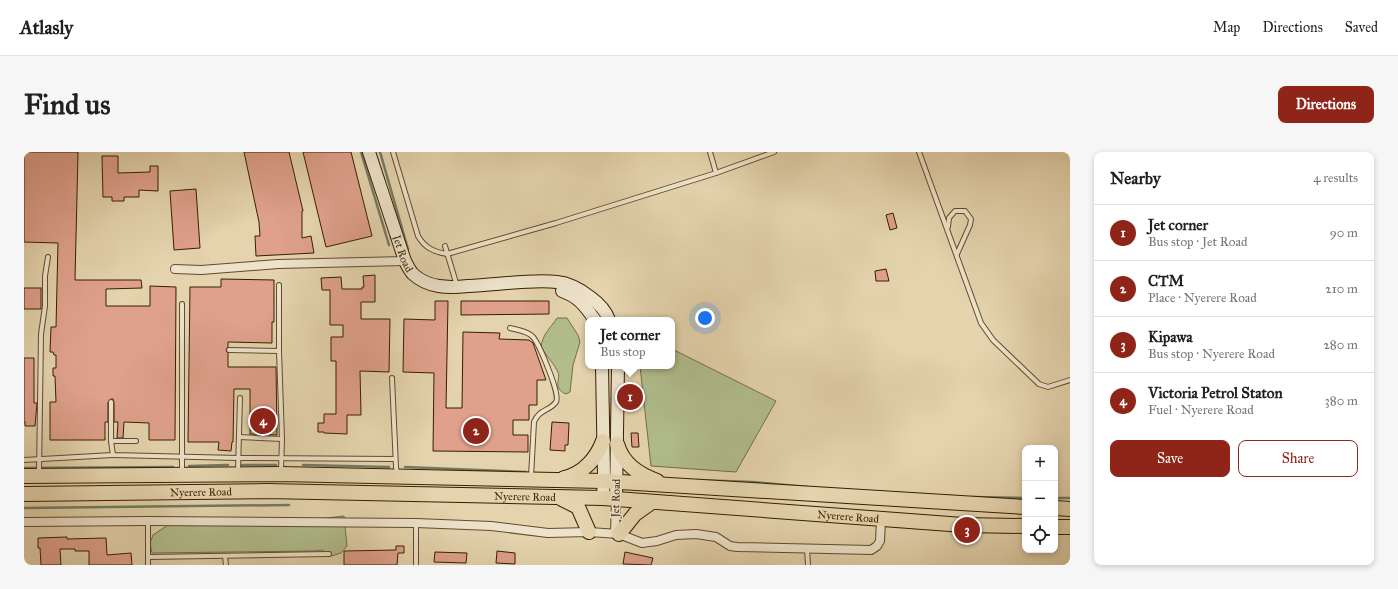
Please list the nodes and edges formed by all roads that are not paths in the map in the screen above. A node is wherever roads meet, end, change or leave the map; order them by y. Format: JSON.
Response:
{"nodes":[{"id":1,"x":369,"y":152,"type":"edge"},
{"id":2,"x":393,"y":152,"type":"edge"},
{"id":3,"x":710,"y":152,"type":"edge"},
{"id":4,"x":774,"y":152,"type":"edge"},
{"id":5,"x":919,"y":152,"type":"edge"},
{"id":6,"x":716,"y":173,"type":"junction"},
{"id":7,"x":949,"y":234,"type":"junction"},
{"id":8,"x":445,"y":246,"type":"dead end"},
{"id":9,"x":447,"y":254,"type":"junction"},
{"id":10,"x":957,"y":254,"type":"junction"},
{"id":11,"x":48,"y":257,"type":"dead end"},
{"id":12,"x":405,"y":261,"type":"junction"},
{"id":13,"x":175,"y":269,"type":"dead end"},
{"id":14,"x":279,"y":285,"type":"dead end"},
{"id":15,"x":493,"y":285,"type":"junction"},
{"id":16,"x":458,"y":287,"type":"junction"},
{"id":17,"x":182,"y":304,"type":"dead end"},
{"id":18,"x":593,"y":317,"type":"edge"},
{"id":19,"x":608,"y":317,"type":"edge"},
{"id":20,"x":510,"y":328,"type":"dead end"},
{"id":21,"x":229,"y":350,"type":"dead end"},
{"id":22,"x":279,"y":351,"type":"junction"},
{"id":23,"x":602,"y":369,"type":"edge"},
{"id":24,"x":618,"y":369,"type":"edge"},
{"id":25,"x":392,"y":378,"type":"dead end"},
{"id":26,"x":1070,"y":380,"type":"edge"},
{"id":27,"x":240,"y":398,"type":"dead end"},
{"id":28,"x":111,"y":402,"type":"dead end"},
{"id":29,"x":239,"y":437,"type":"junction"},
{"id":30,"x":282,"y":439,"type":"junction"},
{"id":31,"x":111,"y":441,"type":"junction"},
{"id":32,"x":136,"y":441,"type":"dead end"},
{"id":33,"x":610,"y":442,"type":"junction"},
{"id":34,"x":113,"y":455,"type":"junction"},
{"id":35,"x":182,"y":456,"type":"junction"},
{"id":36,"x":238,"y":458,"type":"junction"},
{"id":37,"x":281,"y":458,"type":"junction"},
{"id":38,"x":395,"y":459,"type":"junction"},
{"id":39,"x":24,"y":460,"type":"edge"},
{"id":40,"x":39,"y":460,"type":"junction"},
{"id":41,"x":182,"y":474,"type":"junction"},
{"id":42,"x":237,"y":474,"type":"junction"},
{"id":43,"x":281,"y":474,"type":"junction"},
{"id":44,"x":24,"y":476,"type":"edge"},
{"id":45,"x":39,"y":476,"type":"junction"},
{"id":46,"x":398,"y":476,"type":"junction"},
{"id":47,"x":531,"y":479,"type":"junction"},
{"id":48,"x":553,"y":480,"type":"junction"},
{"id":49,"x":610,"y":482,"type":"junction"},
{"id":50,"x":672,"y":486,"type":"junction"},
{"id":51,"x":24,"y":494,"type":"edge"},
{"id":52,"x":559,"y":497,"type":"junction"},
{"id":53,"x":607,"y":502,"type":"junction"},
{"id":54,"x":652,"y":502,"type":"junction"},
{"id":55,"x":1022,"y":507,"type":"edge"},
{"id":56,"x":1058,"y":508,"type":"edge"},
{"id":57,"x":1070,"y":509,"type":"edge"},
{"id":58,"x":148,"y":520,"type":"junction"},
{"id":59,"x":881,"y":520,"type":"junction"},
{"id":60,"x":24,"y":522,"type":"edge"},
{"id":61,"x":416,"y":523,"type":"junction"},
{"id":62,"x":1022,"y":526,"type":"edge"},
{"id":63,"x":1058,"y":527,"type":"edge"},
{"id":64,"x":1070,"y":527,"type":"edge"},
{"id":65,"x":589,"y":532,"type":"junction"},
{"id":66,"x":617,"y":534,"type":"junction"},
{"id":67,"x":807,"y":549,"type":"junction"},
{"id":68,"x":329,"y":554,"type":"dead end"},
{"id":69,"x":225,"y":556,"type":"junction"},
{"id":70,"x":148,"y":557,"type":"junction"},
{"id":71,"x":148,"y":565,"type":"edge"},
{"id":72,"x":226,"y":565,"type":"edge"},
{"id":73,"x":416,"y":565,"type":"edge"},
{"id":74,"x":808,"y":565,"type":"edge"}],
"edges":[{"from":1,"to":12,"type":"main road","name":"Jet Road"},
{"from":2,"to":9,"type":"lane"},
{"from":3,"to":6,"type":"lane"},
{"from":4,"to":6,"type":"lane"},
{"from":5,"to":7,"type":"lane"},
{"from":6,"to":9,"type":"lane"},
{"from":7,"to":10,"type":"lane"},
{"from":7,"to":10,"type":"lane"},
{"from":8,"to":9,"type":"lane"},
{"from":9,"to":16,"type":"lane"},
{"from":10,"to":26,"type":"lane"},
{"from":11,"to":40,"type":"lane"},
{"from":12,"to":13,"type":"street"},
{"from":12,"to":16,"type":"main road","name":"Jet Road"},
{"from":14,"to":22,"type":"lane"},
{"from":15,"to":16,"type":"main road","name":"Jet Road"},
{"from":15,"to":18,"type":"main road","name":"Jet Road"},
{"from":15,"to":19,"type":"main road","name":"Jet Road"},
{"from":17,"to":35,"type":"lane"},
{"from":20,"to":47,"type":"lane"},
{"from":21,"to":22,"type":"lane"},
{"from":22,"to":30,"type":"lane"},
{"from":23,"to":33,"type":"main road","name":"Jet Road"},
{"from":24,"to":33,"type":"main road","name":"Jet Road"},
{"from":25,"to":38,"type":"lane"},
{"from":27,"to":29,"type":"lane"},
{"from":28,"to":31,"type":"lane"},
{"from":29,"to":30,"type":"lane"},
{"from":29,"to":36,"type":"lane"},
{"from":30,"to":37,"type":"lane"},
{"from":31,"to":32,"type":"lane"},
{"from":31,"to":34,"type":"lane"},
{"from":33,"to":48,"type":"highway"},
{"from":33,"to":49,"type":"main road","name":"Jet Road"},
{"from":33,"to":50,"type":"highway"},
{"from":34,"to":35,"type":"lane"},
{"from":34,"to":40,"type":"lane"},
{"from":35,"to":36,"type":"lane"},
{"from":35,"to":41,"type":"lane"},
{"from":36,"to":37,"type":"lane"},
{"from":36,"to":42,"type":"lane"},
{"from":37,"to":38,"type":"lane"},
{"from":37,"to":43,"type":"lane"},
{"from":38,"to":46,"type":"lane"},
{"from":39,"to":40,"type":"lane"},
{"from":40,"to":45,"type":"lane"},
{"from":41,"to":42,"type":"highway","name":"Nyerere Road"},
{"from":41,"to":45,"type":"highway","name":"Nyerere Road"},
{"from":42,"to":43,"type":"highway","name":"Nyerere Road"},
{"from":43,"to":46,"type":"highway","name":"Nyerere Road"},
{"from":44,"to":45,"type":"highway","name":"Nyerere Road"},
{"from":46,"to":47,"type":"highway","name":"Nyerere Road"},
{"from":47,"to":48,"type":"highway","name":"Nyerere Road"},
{"from":48,"to":49,"type":"highway","name":"Nyerere Road"},
{"from":49,"to":50,"type":"highway","name":"Nyerere Road"},
{"from":49,"to":53,"type":"main road","name":"Jet Road"},
{"from":50,"to":55,"type":"highway","name":"Nyerere Road"},
{"from":51,"to":52,"type":"highway","name":"Nyerere Road"},
{"from":52,"to":53,"type":"highway","name":"Nyerere Road"},
{"from":52,"to":65,"type":"highway"},
{"from":53,"to":54,"type":"highway","name":"Nyerere Road"},
{"from":53,"to":66,"type":"street","name":"Jet Road"},
{"from":54,"to":59,"type":"highway","name":"Nyerere Road"},
{"from":54,"to":66,"type":"highway"},
{"from":56,"to":57,"type":"highway"},
{"from":58,"to":60,"type":"street"},
{"from":58,"to":61,"type":"street"},
{"from":58,"to":70,"type":"lane"},
{"from":59,"to":62,"type":"highway","name":"Nyerere Road"},
{"from":59,"to":67,"type":"street"},
{"from":61,"to":65,"type":"street"},
{"from":61,"to":73,"type":"lane"},
{"from":63,"to":64,"type":"highway"},
{"from":65,"to":66,"type":"street"},
{"from":66,"to":67,"type":"street"},
{"from":67,"to":74,"type":"lane"},
{"from":68,"to":69,"type":"lane"},
{"from":69,"to":70,"type":"lane"},
{"from":69,"to":72,"type":"lane"},
{"from":70,"to":71,"type":"lane"}]}
